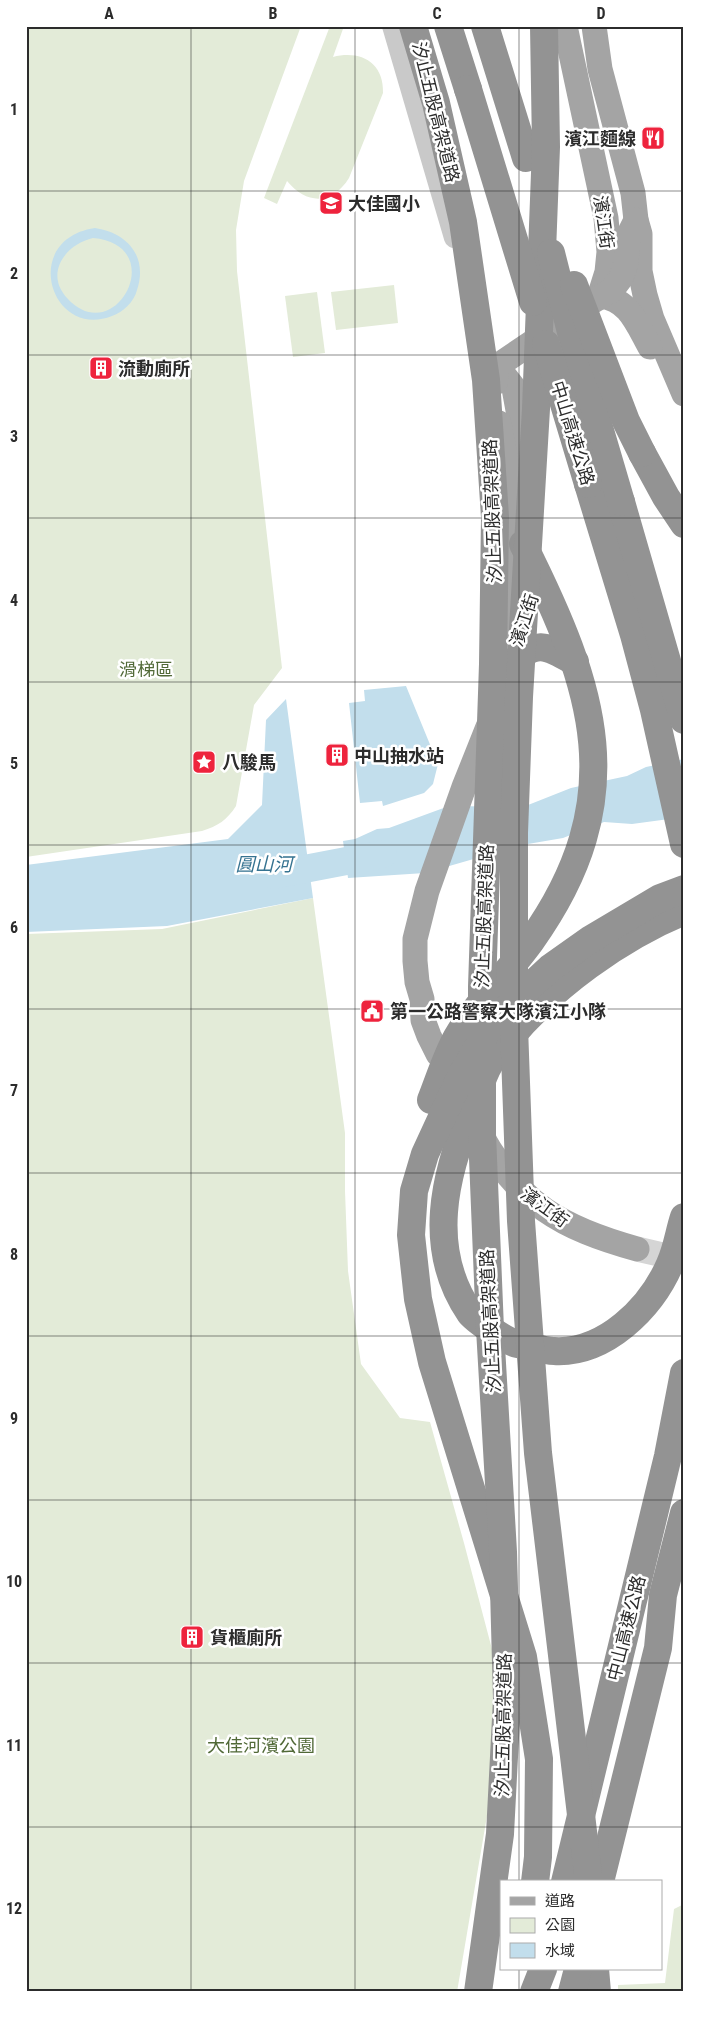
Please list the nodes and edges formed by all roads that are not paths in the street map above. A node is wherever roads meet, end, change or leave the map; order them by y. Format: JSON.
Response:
{"nodes":[{"id":1,"x":392,"y":26,"type":"edge"},
{"id":2,"x":414,"y":26,"type":"edge"},
{"id":3,"x":448,"y":26,"type":"edge"},
{"id":4,"x":485,"y":26,"type":"edge"},
{"id":5,"x":544,"y":26,"type":"edge"},
{"id":6,"x":565,"y":26,"type":"edge"},
{"id":7,"x":594,"y":26,"type":"edge"},
{"id":8,"x":526,"y":158,"type":"junction"},
{"id":9,"x":636,"y":220,"type":"junction"},
{"id":10,"x":600,"y":296,"type":"junction"},
{"id":11,"x":497,"y":366,"type":"junction"},
{"id":12,"x":682,"y":391,"type":"edge"},
{"id":13,"x":684,"y":524,"type":"edge"},
{"id":14,"x":519,"y":536,"type":"junction"},
{"id":15,"x":539,"y":576,"type":"junction"},
{"id":16,"x":575,"y":662,"type":"junction"},
{"id":17,"x":511,"y":665,"type":"junction"},
{"id":18,"x":684,"y":720,"type":"edge"},
{"id":19,"x":488,"y":728,"type":"junction"},
{"id":20,"x":684,"y":844,"type":"edge"},
{"id":21,"x":684,"y":888,"type":"edge"},
{"id":22,"x":684,"y":911,"type":"edge"},
{"id":23,"x":442,"y":1045,"type":"dead end"},
{"id":24,"x":484,"y":1125,"type":"dead end"},
{"id":25,"x":425,"y":1154,"type":"junction"},
{"id":26,"x":684,"y":1217,"type":"edge"},
{"id":27,"x":641,"y":1242,"type":"tunnel mouth"},
{"id":28,"x":684,"y":1374,"type":"edge"},
{"id":29,"x":684,"y":1513,"type":"edge"},
{"id":30,"x":684,"y":1588,"type":"edge"},
{"id":31,"x":658,"y":1648,"type":"junction"},
{"id":32,"x":536,"y":1880,"type":"edge"},
{"id":33,"x":565,"y":1880,"type":"edge"},
{"id":34,"x":589,"y":1880,"type":"edge"},
{"id":35,"x":600,"y":1880,"type":"edge"},
{"id":36,"x":526,"y":1970,"type":"edge"},
{"id":37,"x":543,"y":1970,"type":"edge"},
{"id":38,"x":578,"y":1970,"type":"edge"},
{"id":39,"x":595,"y":1970,"type":"edge"},
{"id":40,"x":478,"y":1992,"type":"edge"},
{"id":41,"x":524,"y":1992,"type":"edge"},
{"id":42,"x":534,"y":1992,"type":"edge"},
{"id":43,"x":572,"y":1992,"type":"edge"},
{"id":44,"x":597,"y":1992,"type":"edge"}],
"edges":[{"from":1,"to":11,"type":"street"},
{"from":2,"to":40,"type":"highway","name":"汐止五股高架道路","bridge":true},
{"from":3,"to":20,"type":"highway","name":"中山高速公路","bridge":true},
{"from":4,"to":8,"type":"highway","name":"中山高速公路"},
{"from":5,"to":34,"type":"highway","name":"汐止五股高架道路","bridge":true},
{"from":6,"to":10,"type":"main road","name":"濱江街"},
{"from":7,"to":9,"type":"main road","name":"濱江街"},
{"from":8,"to":13,"type":"highway","bridge":true},
{"from":8,"to":18,"type":"highway","name":"中山高速公路","bridge":true},
{"from":9,"to":10,"type":"main road"},
{"from":9,"to":12,"type":"main road","name":"濱江街"},
{"from":10,"to":11,"type":"main road"},
{"from":10,"to":12,"type":"main road"},
{"from":11,"to":14,"type":"main road","name":"濱江街"},
{"from":11,"to":15,"type":"main road","name":"濱江街"},
{"from":14,"to":15,"type":"highway"},
{"from":14,"to":19,"type":"main road","name":"濱江街"},
{"from":15,"to":16,"type":"highway"},
{"from":15,"to":17,"type":"main road","name":"濱江街"},
{"from":16,"to":17,"type":"highway"},
{"from":16,"to":25,"type":"highway"},
{"from":17,"to":19,"type":"main road","name":"濱江街"},
{"from":19,"to":23,"type":"main road","name":"濱江街"},
{"from":21,"to":25,"type":"highway"},
{"from":22,"to":26,"type":"highway"},
{"from":24,"to":27,"type":"main road","name":"濱江街"},
{"from":25,"to":32,"type":"highway","bridge":true},
{"from":28,"to":33,"type":"highway","name":"中山高速公路","bridge":true},
{"from":29,"to":31,"type":"highway","name":"中山高速公路"},
{"from":30,"to":31,"type":"highway"},
{"from":31,"to":35,"type":"highway","name":"中山高速公路"},
{"from":36,"to":41,"type":"highway"},
{"from":37,"to":42,"type":"highway"},
{"from":38,"to":43,"type":"highway"},
{"from":39,"to":44,"type":"highway"}]}
